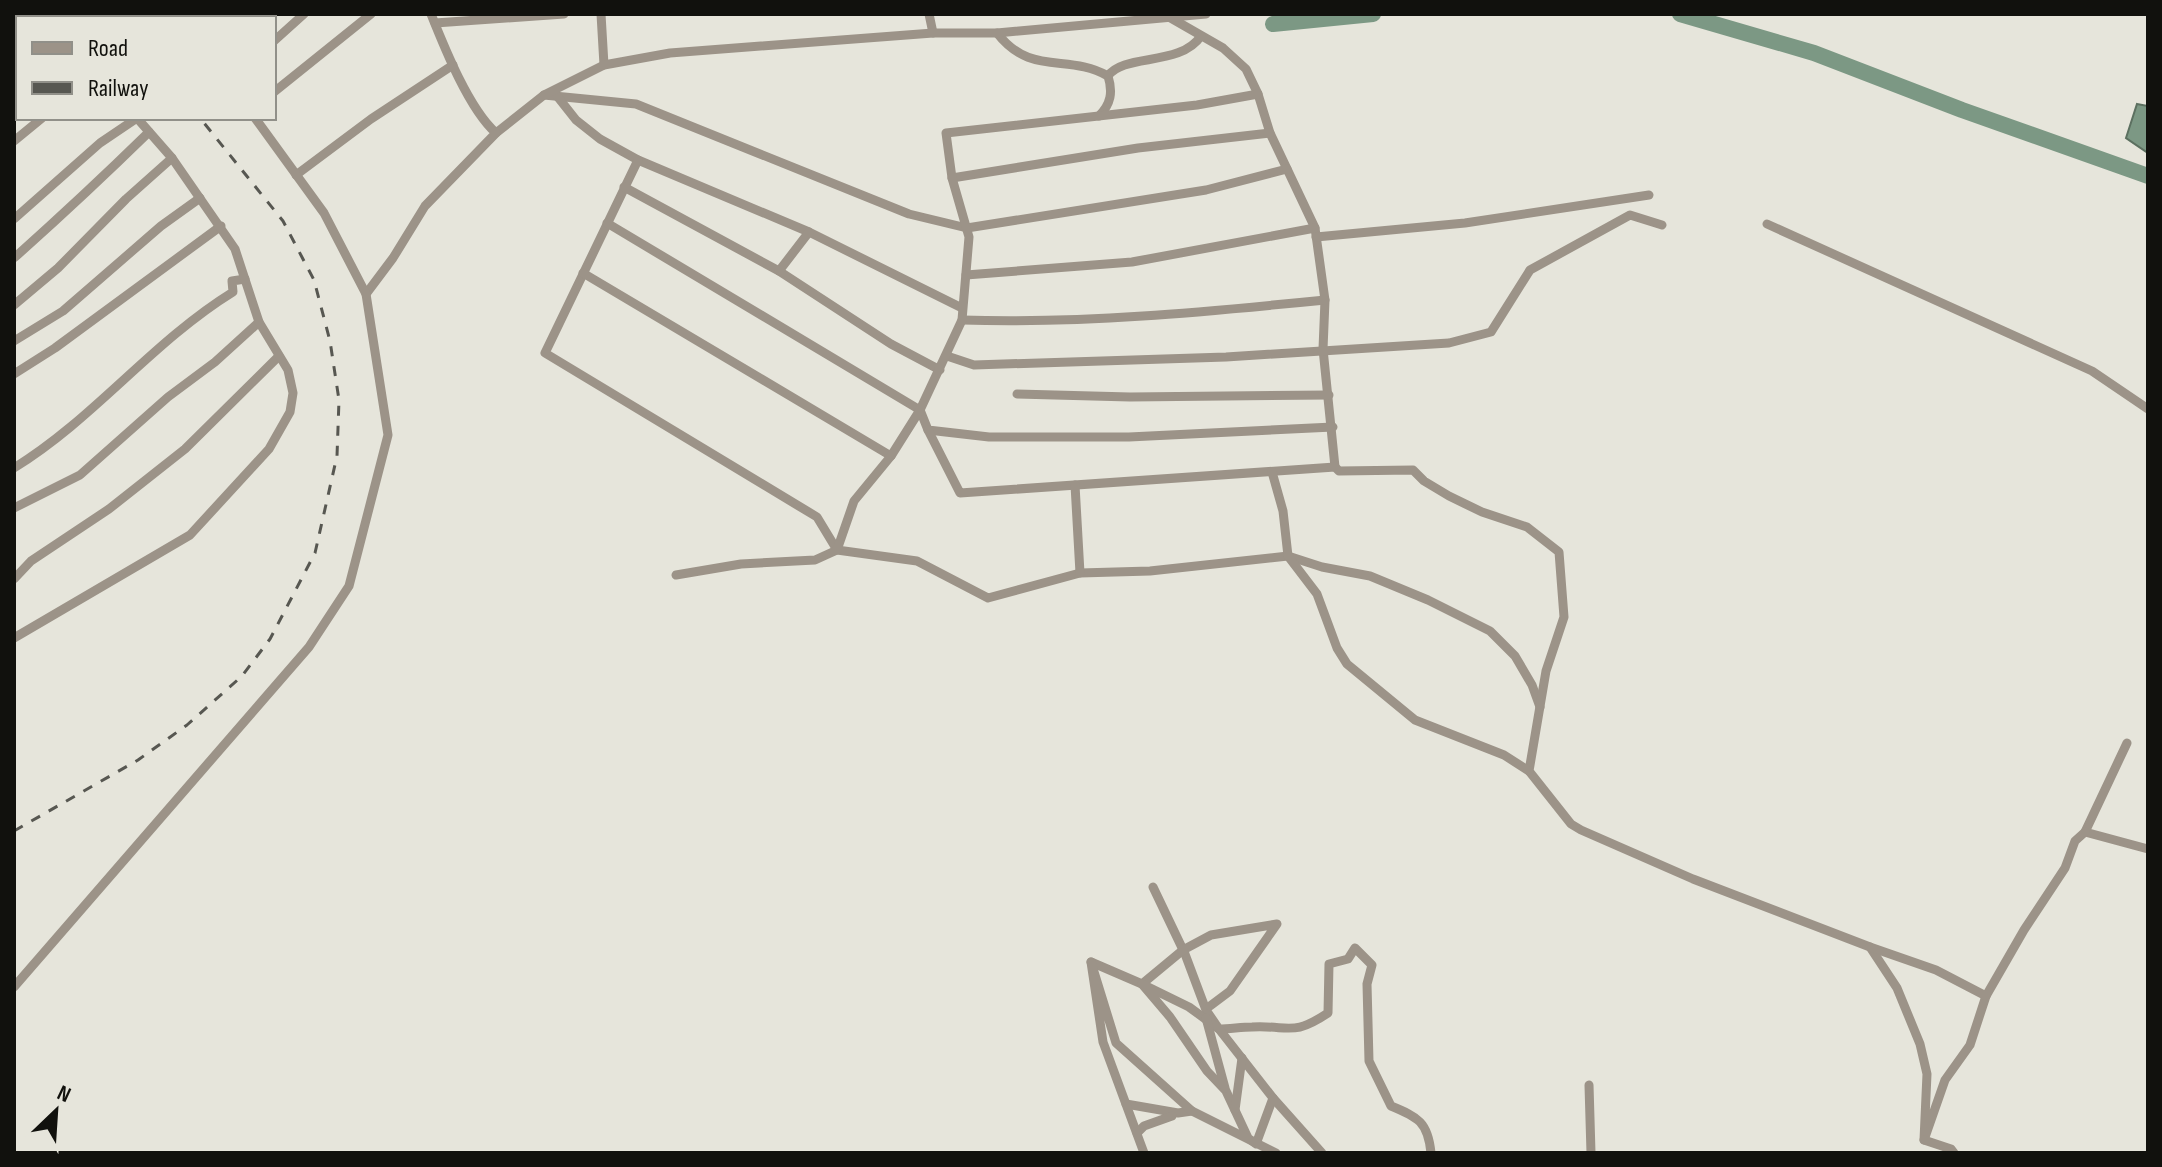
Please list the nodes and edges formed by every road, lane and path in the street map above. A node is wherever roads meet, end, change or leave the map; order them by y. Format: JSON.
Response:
{"nodes":[{"id":1,"x":304,"y":14,"type":"edge"},
{"id":2,"x":371,"y":14,"type":"edge"},
{"id":3,"x":564,"y":14,"type":"edge"},
{"id":4,"x":601,"y":14,"type":"edge"},
{"id":5,"x":929,"y":14,"type":"edge"},
{"id":6,"x":1206,"y":14,"type":"edge"},
{"id":7,"x":1169,"y":17,"type":"junction"},
{"id":8,"x":433,"y":19,"type":"edge"},
{"id":9,"x":933,"y":33,"type":"junction"},
{"id":10,"x":997,"y":33,"type":"junction"},
{"id":11,"x":1201,"y":36,"type":"junction"},
{"id":12,"x":276,"y":39,"type":"edge"},
{"id":13,"x":453,"y":65,"type":"junction"},
{"id":14,"x":604,"y":65,"type":"junction"},
{"id":15,"x":1108,"y":76,"type":"junction"},
{"id":16,"x":276,"y":90,"type":"edge"},
{"id":17,"x":1258,"y":94,"type":"junction"},
{"id":18,"x":544,"y":95,"type":"junction"},
{"id":19,"x":557,"y":96,"type":"junction"},
{"id":20,"x":1099,"y":116,"type":"junction"},
{"id":21,"x":40,"y":120,"type":"edge"},
{"id":22,"x":134,"y":120,"type":"edge"},
{"id":23,"x":139,"y":120,"type":"edge"},
{"id":24,"x":256,"y":120,"type":"edge"},
{"id":25,"x":149,"y":132,"type":"junction"},
{"id":26,"x":496,"y":133,"type":"junction"},
{"id":27,"x":1270,"y":133,"type":"junction"},
{"id":28,"x":14,"y":141,"type":"edge"},
{"id":29,"x":172,"y":158,"type":"junction"},
{"id":30,"x":638,"y":160,"type":"junction"},
{"id":31,"x":1287,"y":169,"type":"junction"},
{"id":32,"x":296,"y":175,"type":"junction"},
{"id":33,"x":952,"y":178,"type":"junction"},
{"id":34,"x":624,"y":187,"type":"junction"},
{"id":35,"x":1649,"y":195,"type":"dead end"},
{"id":36,"x":200,"y":198,"type":"junction"},
{"id":37,"x":14,"y":219,"type":"edge"},
{"id":38,"x":607,"y":223,"type":"junction"},
{"id":39,"x":1767,"y":224,"type":"dead end"},
{"id":40,"x":1662,"y":225,"type":"dead end"},
{"id":41,"x":221,"y":226,"type":"junction"},
{"id":42,"x":967,"y":228,"type":"junction"},
{"id":43,"x":809,"y":232,"type":"junction"},
{"id":44,"x":1315,"y":233,"type":"junction"},
{"id":45,"x":14,"y":258,"type":"edge"},
{"id":46,"x":779,"y":271,"type":"junction"},
{"id":47,"x":583,"y":273,"type":"junction"},
{"id":48,"x":966,"y":275,"type":"junction"},
{"id":49,"x":245,"y":279,"type":"junction"},
{"id":50,"x":366,"y":294,"type":"junction"},
{"id":51,"x":1325,"y":300,"type":"junction"},
{"id":52,"x":14,"y":305,"type":"edge"},
{"id":53,"x":962,"y":308,"type":"junction"},
{"id":54,"x":962,"y":320,"type":"junction"},
{"id":55,"x":259,"y":322,"type":"junction"},
{"id":56,"x":14,"y":341,"type":"edge"},
{"id":57,"x":1323,"y":349,"type":"junction"},
{"id":58,"x":279,"y":356,"type":"junction"},
{"id":59,"x":947,"y":356,"type":"junction"},
{"id":60,"x":940,"y":370,"type":"junction"},
{"id":61,"x":14,"y":374,"type":"edge"},
{"id":62,"x":1017,"y":394,"type":"dead end"},
{"id":63,"x":1329,"y":395,"type":"junction"},
{"id":64,"x":2148,"y":409,"type":"edge"},
{"id":65,"x":920,"y":410,"type":"junction"},
{"id":66,"x":1333,"y":427,"type":"junction"},
{"id":67,"x":928,"y":430,"type":"junction"},
{"id":68,"x":891,"y":456,"type":"junction"},
{"id":69,"x":1335,"y":467,"type":"junction"},
{"id":70,"x":14,"y":468,"type":"edge"},
{"id":71,"x":1272,"y":472,"type":"junction"},
{"id":72,"x":1075,"y":485,"type":"junction"},
{"id":73,"x":14,"y":508,"type":"edge"},
{"id":74,"x":837,"y":550,"type":"junction"},
{"id":75,"x":1288,"y":556,"type":"junction"},
{"id":76,"x":1080,"y":573,"type":"junction"},
{"id":77,"x":676,"y":575,"type":"dead end"},
{"id":78,"x":14,"y":579,"type":"edge"},
{"id":79,"x":14,"y":638,"type":"edge"},
{"id":80,"x":1541,"y":708,"type":"junction"},
{"id":81,"x":2127,"y":743,"type":"dead end"},
{"id":82,"x":1529,"y":771,"type":"junction"},
{"id":83,"x":2085,"y":832,"type":"junction"},
{"id":84,"x":2148,"y":849,"type":"edge"},
{"id":85,"x":1153,"y":887,"type":"dead end"},
{"id":86,"x":1870,"y":947,"type":"junction"},
{"id":87,"x":1183,"y":950,"type":"junction"},
{"id":88,"x":1091,"y":962,"type":"junction"},
{"id":89,"x":1142,"y":984,"type":"junction"},
{"id":90,"x":14,"y":987,"type":"edge"},
{"id":91,"x":1986,"y":996,"type":"junction"},
{"id":92,"x":1210,"y":1006,"type":"dead end"},
{"id":93,"x":1206,"y":1018,"type":"junction"},
{"id":94,"x":1219,"y":1029,"type":"junction"},
{"id":95,"x":1242,"y":1058,"type":"junction"},
{"id":96,"x":1589,"y":1085,"type":"dead end"},
{"id":97,"x":1226,"y":1091,"type":"junction"},
{"id":98,"x":1273,"y":1098,"type":"junction"},
{"id":99,"x":1126,"y":1104,"type":"junction"},
{"id":100,"x":1235,"y":1111,"type":"junction"},
{"id":101,"x":1188,"y":1112,"type":"junction"},
{"id":102,"x":1137,"y":1133,"type":"junction"},
{"id":103,"x":1924,"y":1140,"type":"junction"},
{"id":104,"x":1257,"y":1144,"type":"junction"},
{"id":105,"x":1144,"y":1153,"type":"edge"},
{"id":106,"x":1274,"y":1153,"type":"edge"},
{"id":107,"x":1322,"y":1153,"type":"edge"},
{"id":108,"x":1431,"y":1153,"type":"edge"},
{"id":109,"x":1591,"y":1153,"type":"edge"},
{"id":110,"x":1954,"y":1153,"type":"edge"}],
"edges":[{"from":1,"to":12,"type":"street"},
{"from":2,"to":16,"type":"street"},
{"from":3,"to":8,"type":"street"},
{"from":4,"to":14,"type":"street"},
{"from":5,"to":9,"type":"street"},
{"from":6,"to":7,"type":"street"},
{"from":7,"to":10,"type":"street"},
{"from":7,"to":11,"type":"street"},
{"from":8,"to":13,"type":"street"},
{"from":9,"to":10,"type":"street"},
{"from":9,"to":14,"type":"street"},
{"from":10,"to":15,"type":"street"},
{"from":11,"to":15,"type":"street"},
{"from":11,"to":17,"type":"street"},
{"from":13,"to":26,"type":"street"},
{"from":13,"to":32,"type":"street"},
{"from":14,"to":18,"type":"street"},
{"from":15,"to":20,"type":"street"},
{"from":17,"to":20,"type":"street"},
{"from":17,"to":27,"type":"street"},
{"from":18,"to":19,"type":"street"},
{"from":18,"to":26,"type":"street"},
{"from":19,"to":30,"type":"street"},
{"from":19,"to":42,"type":"street"},
{"from":20,"to":33,"type":"street"},
{"from":21,"to":28,"type":"street"},
{"from":22,"to":37,"type":"street"},
{"from":23,"to":25,"type":"street"},
{"from":24,"to":32,"type":"street"},
{"from":25,"to":29,"type":"street"},
{"from":25,"to":45,"type":"street"},
{"from":26,"to":50,"type":"street"},
{"from":27,"to":31,"type":"street"},
{"from":27,"to":33,"type":"street"},
{"from":29,"to":36,"type":"street"},
{"from":29,"to":52,"type":"street"},
{"from":30,"to":34,"type":"street"},
{"from":30,"to":43,"type":"street"},
{"from":31,"to":42,"type":"street"},
{"from":31,"to":44,"type":"street"},
{"from":32,"to":50,"type":"street"},
{"from":33,"to":42,"type":"street"},
{"from":34,"to":38,"type":"street"},
{"from":34,"to":46,"type":"street"},
{"from":35,"to":44,"type":"street"},
{"from":36,"to":41,"type":"street"},
{"from":36,"to":56,"type":"street"},
{"from":38,"to":47,"type":"street"},
{"from":38,"to":65,"type":"street"},
{"from":39,"to":64,"type":"street"},
{"from":40,"to":57,"type":"street"},
{"from":41,"to":49,"type":"street"},
{"from":41,"to":61,"type":"street"},
{"from":42,"to":48,"type":"street"},
{"from":43,"to":46,"type":"street"},
{"from":43,"to":53,"type":"street"},
{"from":44,"to":48,"type":"street"},
{"from":44,"to":51,"type":"street"},
{"from":46,"to":60,"type":"street"},
{"from":47,"to":68,"type":"street"},
{"from":47,"to":74,"type":"street"},
{"from":48,"to":53,"type":"street"},
{"from":49,"to":55,"type":"street"},
{"from":49,"to":70,"type":"street"},
{"from":50,"to":90,"type":"street"},
{"from":51,"to":54,"type":"street"},
{"from":51,"to":57,"type":"street"},
{"from":53,"to":54,"type":"street"},
{"from":54,"to":59,"type":"street"},
{"from":55,"to":58,"type":"street"},
{"from":55,"to":73,"type":"street"},
{"from":57,"to":59,"type":"street"},
{"from":57,"to":63,"type":"street"},
{"from":58,"to":78,"type":"street"},
{"from":58,"to":79,"type":"street"},
{"from":59,"to":60,"type":"street"},
{"from":60,"to":65,"type":"street"},
{"from":62,"to":63,"type":"street"},
{"from":63,"to":66,"type":"street"},
{"from":65,"to":67,"type":"street"},
{"from":65,"to":68,"type":"street"},
{"from":66,"to":67,"type":"street"},
{"from":66,"to":69,"type":"street"},
{"from":67,"to":72,"type":"street"},
{"from":68,"to":74,"type":"street"},
{"from":69,"to":71,"type":"street"},
{"from":69,"to":80,"type":"street"},
{"from":71,"to":72,"type":"street"},
{"from":71,"to":75,"type":"street"},
{"from":72,"to":76,"type":"street"},
{"from":74,"to":76,"type":"street"},
{"from":74,"to":77,"type":"street"},
{"from":75,"to":76,"type":"street"},
{"from":75,"to":80,"type":"street"},
{"from":75,"to":82,"type":"street"},
{"from":80,"to":82,"type":"street"},
{"from":81,"to":83,"type":"street"},
{"from":82,"to":86,"type":"street"},
{"from":83,"to":84,"type":"street"},
{"from":83,"to":91,"type":"street"},
{"from":85,"to":87,"type":"street"},
{"from":86,"to":91,"type":"street"},
{"from":86,"to":103,"type":"street"},
{"from":87,"to":89,"type":"street"},
{"from":87,"to":92,"type":"street"},
{"from":87,"to":94,"type":"street"},
{"from":88,"to":89,"type":"street"},
{"from":88,"to":99,"type":"street"},
{"from":88,"to":101,"type":"street"},
{"from":89,"to":93,"type":"street"},
{"from":89,"to":97,"type":"street"},
{"from":91,"to":103,"type":"street"},
{"from":93,"to":94,"type":"street"},
{"from":93,"to":97,"type":"street"},
{"from":94,"to":95,"type":"street"},
{"from":94,"to":108,"type":"street"},
{"from":95,"to":98,"type":"street"},
{"from":95,"to":100,"type":"street"},
{"from":96,"to":109,"type":"street"},
{"from":97,"to":100,"type":"street"},
{"from":98,"to":104,"type":"street"},
{"from":98,"to":107,"type":"street"},
{"from":99,"to":101,"type":"street"},
{"from":99,"to":102,"type":"street"},
{"from":100,"to":104,"type":"street"},
{"from":101,"to":102,"type":"street"},
{"from":101,"to":104,"type":"street"},
{"from":102,"to":105,"type":"street"},
{"from":103,"to":110,"type":"street"},
{"from":104,"to":106,"type":"street"}]}
